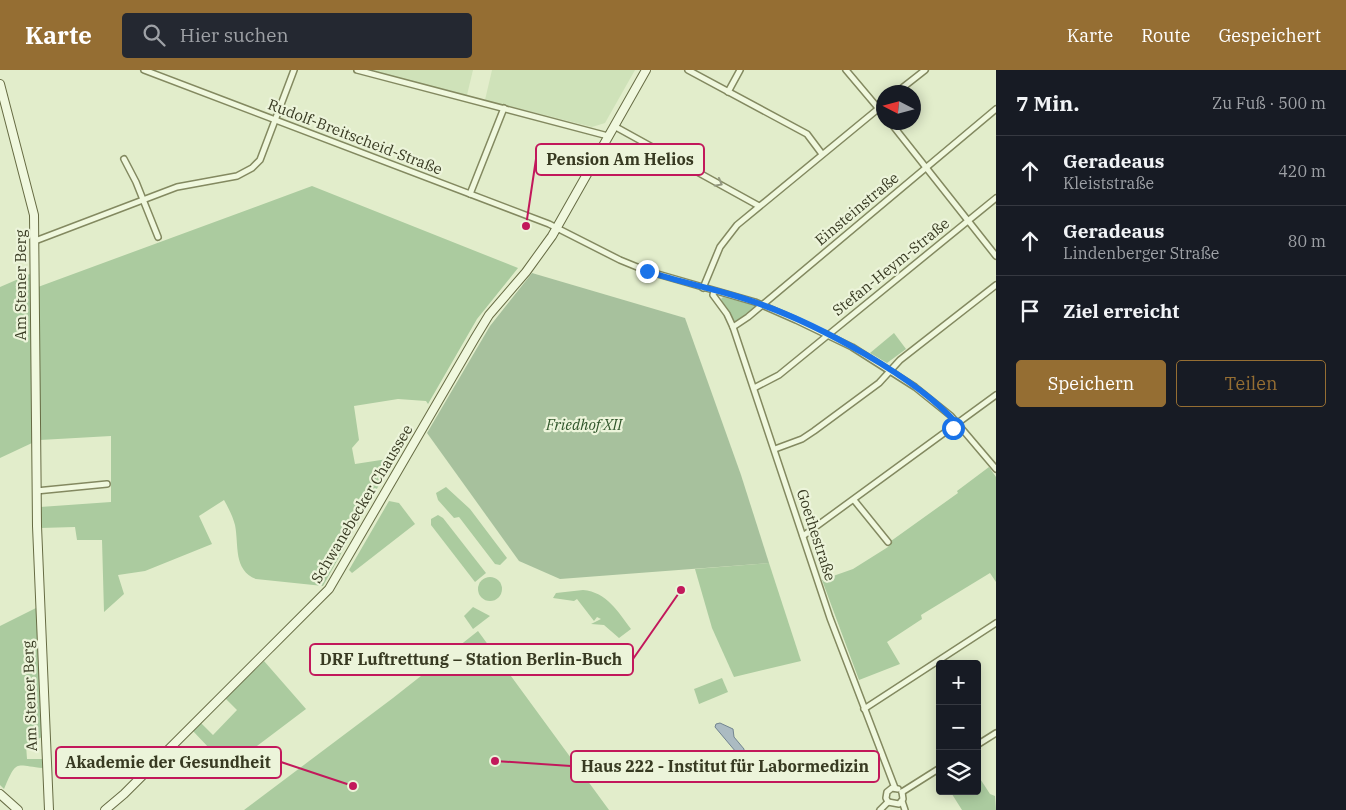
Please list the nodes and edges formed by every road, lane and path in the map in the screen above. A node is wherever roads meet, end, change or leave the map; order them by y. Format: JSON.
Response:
{"nodes":[{"id":1,"x":144,"y":70,"type":"edge"},
{"id":2,"x":294,"y":70,"type":"edge"},
{"id":3,"x":357,"y":70,"type":"edge"},
{"id":4,"x":646,"y":70,"type":"edge"},
{"id":5,"x":688,"y":70,"type":"edge"},
{"id":6,"x":740,"y":70,"type":"edge"},
{"id":7,"x":846,"y":70,"type":"edge"},
{"id":8,"x":925,"y":70,"type":"edge"},
{"id":9,"x":0,"y":84,"type":"edge"},
{"id":10,"x":907,"y":85,"type":"edge"},
{"id":11,"x":728,"y":92,"type":"junction"},
{"id":12,"x":876,"y":106,"type":"edge"},
{"id":13,"x":504,"y":108,"type":"junction"},
{"id":14,"x":996,"y":109,"type":"edge"},
{"id":15,"x":876,"y":110,"type":"edge"},
{"id":16,"x":276,"y":120,"type":"junction"},
{"id":17,"x":614,"y":126,"type":"junction"},
{"id":18,"x":897,"y":130,"type":"edge"},
{"id":19,"x":608,"y":136,"type":"junction"},
{"id":20,"x":822,"y":154,"type":"junction"},
{"id":21,"x":124,"y":159,"type":"dead end"},
{"id":22,"x":927,"y":166,"type":"junction"},
{"id":23,"x":470,"y":194,"type":"junction"},
{"id":24,"x":996,"y":198,"type":"edge"},
{"id":25,"x":143,"y":200,"type":"junction"},
{"id":26,"x":759,"y":206,"type":"junction"},
{"id":27,"x":969,"y":220,"type":"junction"},
{"id":28,"x":556,"y":228,"type":"junction"},
{"id":29,"x":158,"y":237,"type":"dead end"},
{"id":30,"x":35,"y":241,"type":"junction"},
{"id":31,"x":996,"y":256,"type":"edge"},
{"id":32,"x":996,"y":285,"type":"edge"},
{"id":33,"x":703,"y":288,"type":"junction"},
{"id":34,"x":714,"y":291,"type":"junction"},
{"id":35,"x":762,"y":304,"type":"junction"},
{"id":36,"x":733,"y":327,"type":"junction"},
{"id":37,"x":828,"y":335,"type":"junction"},
{"id":38,"x":890,"y":370,"type":"junction"},
{"id":39,"x":754,"y":388,"type":"junction"},
{"id":40,"x":996,"y":395,"type":"edge"},
{"id":41,"x":957,"y":424,"type":"junction"},
{"id":42,"x":775,"y":449,"type":"junction"},
{"id":43,"x":996,"y":469,"type":"edge"},
{"id":44,"x":107,"y":484,"type":"dead end"},
{"id":45,"x":36,"y":491,"type":"junction"},
{"id":46,"x":854,"y":500,"type":"junction"},
{"id":47,"x":804,"y":536,"type":"junction"},
{"id":48,"x":888,"y":542,"type":"dead end"},
{"id":49,"x":996,"y":623,"type":"edge"},
{"id":50,"x":864,"y":709,"type":"junction"},
{"id":51,"x":996,"y":733,"type":"edge"},
{"id":52,"x":981,"y":742,"type":"edge"},
{"id":53,"x":936,"y":771,"type":"edge"},
{"id":54,"x":895,"y":788,"type":"junction"},
{"id":55,"x":902,"y":792,"type":"junction"},
{"id":56,"x":0,"y":794,"type":"edge"},
{"id":57,"x":902,"y":800,"type":"junction"},
{"id":58,"x":888,"y":802,"type":"junction"},
{"id":59,"x":18,"y":810,"type":"edge"},
{"id":60,"x":49,"y":810,"type":"edge"},
{"id":61,"x":104,"y":810,"type":"edge"},
{"id":62,"x":880,"y":810,"type":"edge"},
{"id":63,"x":905,"y":810,"type":"edge"}],
"edges":[{"from":1,"to":16,"type":"street","name":"Rudolf-Breitscheid-Straße"},
{"from":2,"to":16,"type":"street"},
{"from":3,"to":13,"type":"street"},
{"from":4,"to":17,"type":"main road","name":"Schwanebecker Chaussee"},
{"from":5,"to":11,"type":"street"},
{"from":6,"to":11,"type":"street"},
{"from":7,"to":12,"type":"street"},
{"from":8,"to":10,"type":"street"},
{"from":9,"to":30,"type":"main road","name":"Am Stener Berg"},
{"from":11,"to":20,"type":"street"},
{"from":13,"to":19,"type":"street"},
{"from":13,"to":23,"type":"street"},
{"from":14,"to":22,"type":"street","name":"Einsteinstraße"},
{"from":15,"to":20,"type":"street"},
{"from":16,"to":23,"type":"street","name":"Rudolf-Breitscheid-Straße"},
{"from":16,"to":25,"type":"street"},
{"from":17,"to":19,"type":"main road","name":"Schwanebecker Chaussee"},
{"from":17,"to":26,"type":"street","one_way":true},
{"from":18,"to":22,"type":"street"},
{"from":19,"to":28,"type":"main road","name":"Schwanebecker Chaussee"},
{"from":20,"to":26,"type":"street"},
{"from":21,"to":25,"type":"street"},
{"from":22,"to":27,"type":"street"},
{"from":22,"to":35,"type":"street","name":"Einsteinstraße"},
{"from":23,"to":28,"type":"street","name":"Rudolf-Breitscheid-Straße"},
{"from":24,"to":27,"type":"street","name":"Stefan-Heym-Straße"},
{"from":25,"to":29,"type":"street"},
{"from":25,"to":30,"type":"street"},
{"from":26,"to":33,"type":"street"},
{"from":27,"to":31,"type":"street"},
{"from":27,"to":37,"type":"street","name":"Stefan-Heym-Straße"},
{"from":28,"to":33,"type":"street","name":"Rudolf-Breitscheid-Straße"},
{"from":28,"to":61,"type":"main road","name":"Schwanebecker Chaussee"},
{"from":30,"to":45,"type":"main road","name":"Am Stener Berg"},
{"from":32,"to":38,"type":"street"},
{"from":33,"to":34,"type":"street","name":"Rudolf-Breitscheid-Straße"},
{"from":34,"to":35,"type":"street","name":"Rudolf-Breitscheid-Straße"},
{"from":34,"to":36,"type":"street","name":"Goethestraße"},
{"from":35,"to":36,"type":"street","name":"Einsteinstraße"},
{"from":35,"to":37,"type":"street","name":"Rudolf-Breitscheid-Straße"},
{"from":36,"to":39,"type":"street","name":"Goethestraße"},
{"from":37,"to":38,"type":"street","name":"Rudolf-Breitscheid-Straße"},
{"from":37,"to":39,"type":"street","name":"Stefan-Heym-Straße"},
{"from":38,"to":41,"type":"street","name":"Rudolf-Breitscheid-Straße"},
{"from":38,"to":42,"type":"street"},
{"from":39,"to":42,"type":"street","name":"Goethestraße"},
{"from":40,"to":41,"type":"street"},
{"from":41,"to":43,"type":"street","name":"Rudolf-Breitscheid-Straße"},
{"from":41,"to":46,"type":"street"},
{"from":42,"to":47,"type":"street","name":"Goethestraße"},
{"from":44,"to":45,"type":"street"},
{"from":45,"to":60,"type":"main road","name":"Am Stener Berg"},
{"from":46,"to":47,"type":"street"},
{"from":46,"to":48,"type":"street"},
{"from":47,"to":50,"type":"street","name":"Goethestraße"},
{"from":49,"to":50,"type":"street"},
{"from":50,"to":54,"type":"street","name":"Goethestraße"},
{"from":51,"to":52,"type":"street"},
{"from":53,"to":55,"type":"street"},
{"from":54,"to":55,"type":"street"},
{"from":54,"to":58,"type":"street"},
{"from":55,"to":57,"type":"street"},
{"from":56,"to":59,"type":"main road"},
{"from":57,"to":58,"type":"street"},
{"from":57,"to":63,"type":"street"},
{"from":58,"to":62,"type":"street"}]}
